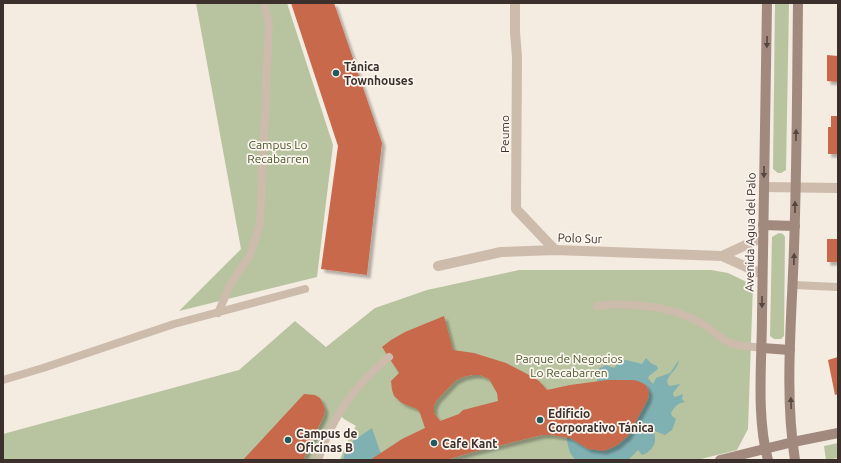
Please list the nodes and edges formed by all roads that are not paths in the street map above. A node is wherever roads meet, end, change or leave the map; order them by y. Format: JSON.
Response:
{"nodes":[{"id":1,"x":515,"y":3,"type":"edge"},
{"id":2,"x":768,"y":3,"type":"edge"},
{"id":3,"x":798,"y":3,"type":"edge"},
{"id":4,"x":265,"y":7,"type":"dead end"},
{"id":5,"x":764,"y":187,"type":"junction"},
{"id":6,"x":795,"y":188,"type":"junction"},
{"id":7,"x":838,"y":188,"type":"edge"},
{"id":8,"x":763,"y":226,"type":"junction"},
{"id":9,"x":795,"y":226,"type":"junction"},
{"id":10,"x":762,"y":237,"type":"junction"},
{"id":11,"x":556,"y":250,"type":"junction"},
{"id":12,"x":722,"y":256,"type":"junction"},
{"id":13,"x":438,"y":266,"type":"dead end"},
{"id":14,"x":762,"y":274,"type":"junction"},
{"id":15,"x":793,"y":285,"type":"junction"},
{"id":16,"x":838,"y":287,"type":"edge"},
{"id":17,"x":305,"y":289,"type":"dead end"},
{"id":18,"x":597,"y":306,"type":"dead end"},
{"id":19,"x":218,"y":312,"type":"junction"},
{"id":20,"x":762,"y":348,"type":"junction"},
{"id":21,"x":790,"y":350,"type":"junction"},
{"id":22,"x":389,"y":357,"type":"dead end"},
{"id":23,"x":3,"y":380,"type":"edge"},
{"id":24,"x":838,"y":433,"type":"edge"},
{"id":25,"x":793,"y":442,"type":"junction"},
{"id":26,"x":765,"y":448,"type":"junction"},
{"id":27,"x":318,"y":460,"type":"edge"},
{"id":28,"x":720,"y":460,"type":"edge"},
{"id":29,"x":763,"y":460,"type":"edge"},
{"id":30,"x":768,"y":460,"type":"edge"},
{"id":31,"x":795,"y":460,"type":"edge"}],
"edges":[{"from":1,"to":11,"type":"street","name":"Peumo"},
{"from":2,"to":5,"type":"street","name":"Avenida Agua del Palo","one_way":true},
{"from":6,"to":3,"type":"street","one_way":true},
{"from":4,"to":19,"type":"lane"},
{"from":5,"to":6,"type":"street"},
{"from":5,"to":8,"type":"street","name":"Avenida Agua del Palo"},
{"from":6,"to":7,"type":"street"},
{"from":9,"to":6,"type":"street","one_way":true},
{"from":8,"to":9,"type":"street"},
{"from":8,"to":10,"type":"street","name":"Avenida Agua del Palo"},
{"from":15,"to":9,"type":"street","one_way":true},
{"from":10,"to":12,"type":"street","name":"Polo Sur"},
{"from":10,"to":14,"type":"street","name":"Avenida Agua del Palo"},
{"from":11,"to":12,"type":"street","name":"Polo Sur"},
{"from":11,"to":13,"type":"street","name":"Polo Sur"},
{"from":12,"to":14,"type":"street","name":"Polo Sur"},
{"from":14,"to":20,"type":"street","name":"Avenida Agua del Palo","one_way":true},
{"from":15,"to":16,"type":"lane"},
{"from":15,"to":21,"type":"street"},
{"from":17,"to":19,"type":"lane"},
{"from":18,"to":20,"type":"lane"},
{"from":19,"to":23,"type":"lane"},
{"from":20,"to":21,"type":"street"},
{"from":20,"to":26,"type":"street","name":"Avenida Agua del Palo"},
{"from":25,"to":21,"type":"street","one_way":true},
{"from":22,"to":27,"type":"lane"},
{"from":24,"to":25,"type":"street"},
{"from":25,"to":26,"type":"street"},
{"from":25,"to":31,"type":"street"},
{"from":26,"to":28,"type":"street"},
{"from":26,"to":29,"type":"street"},
{"from":26,"to":30,"type":"street","name":"Avenida Agua del Palo"}]}
